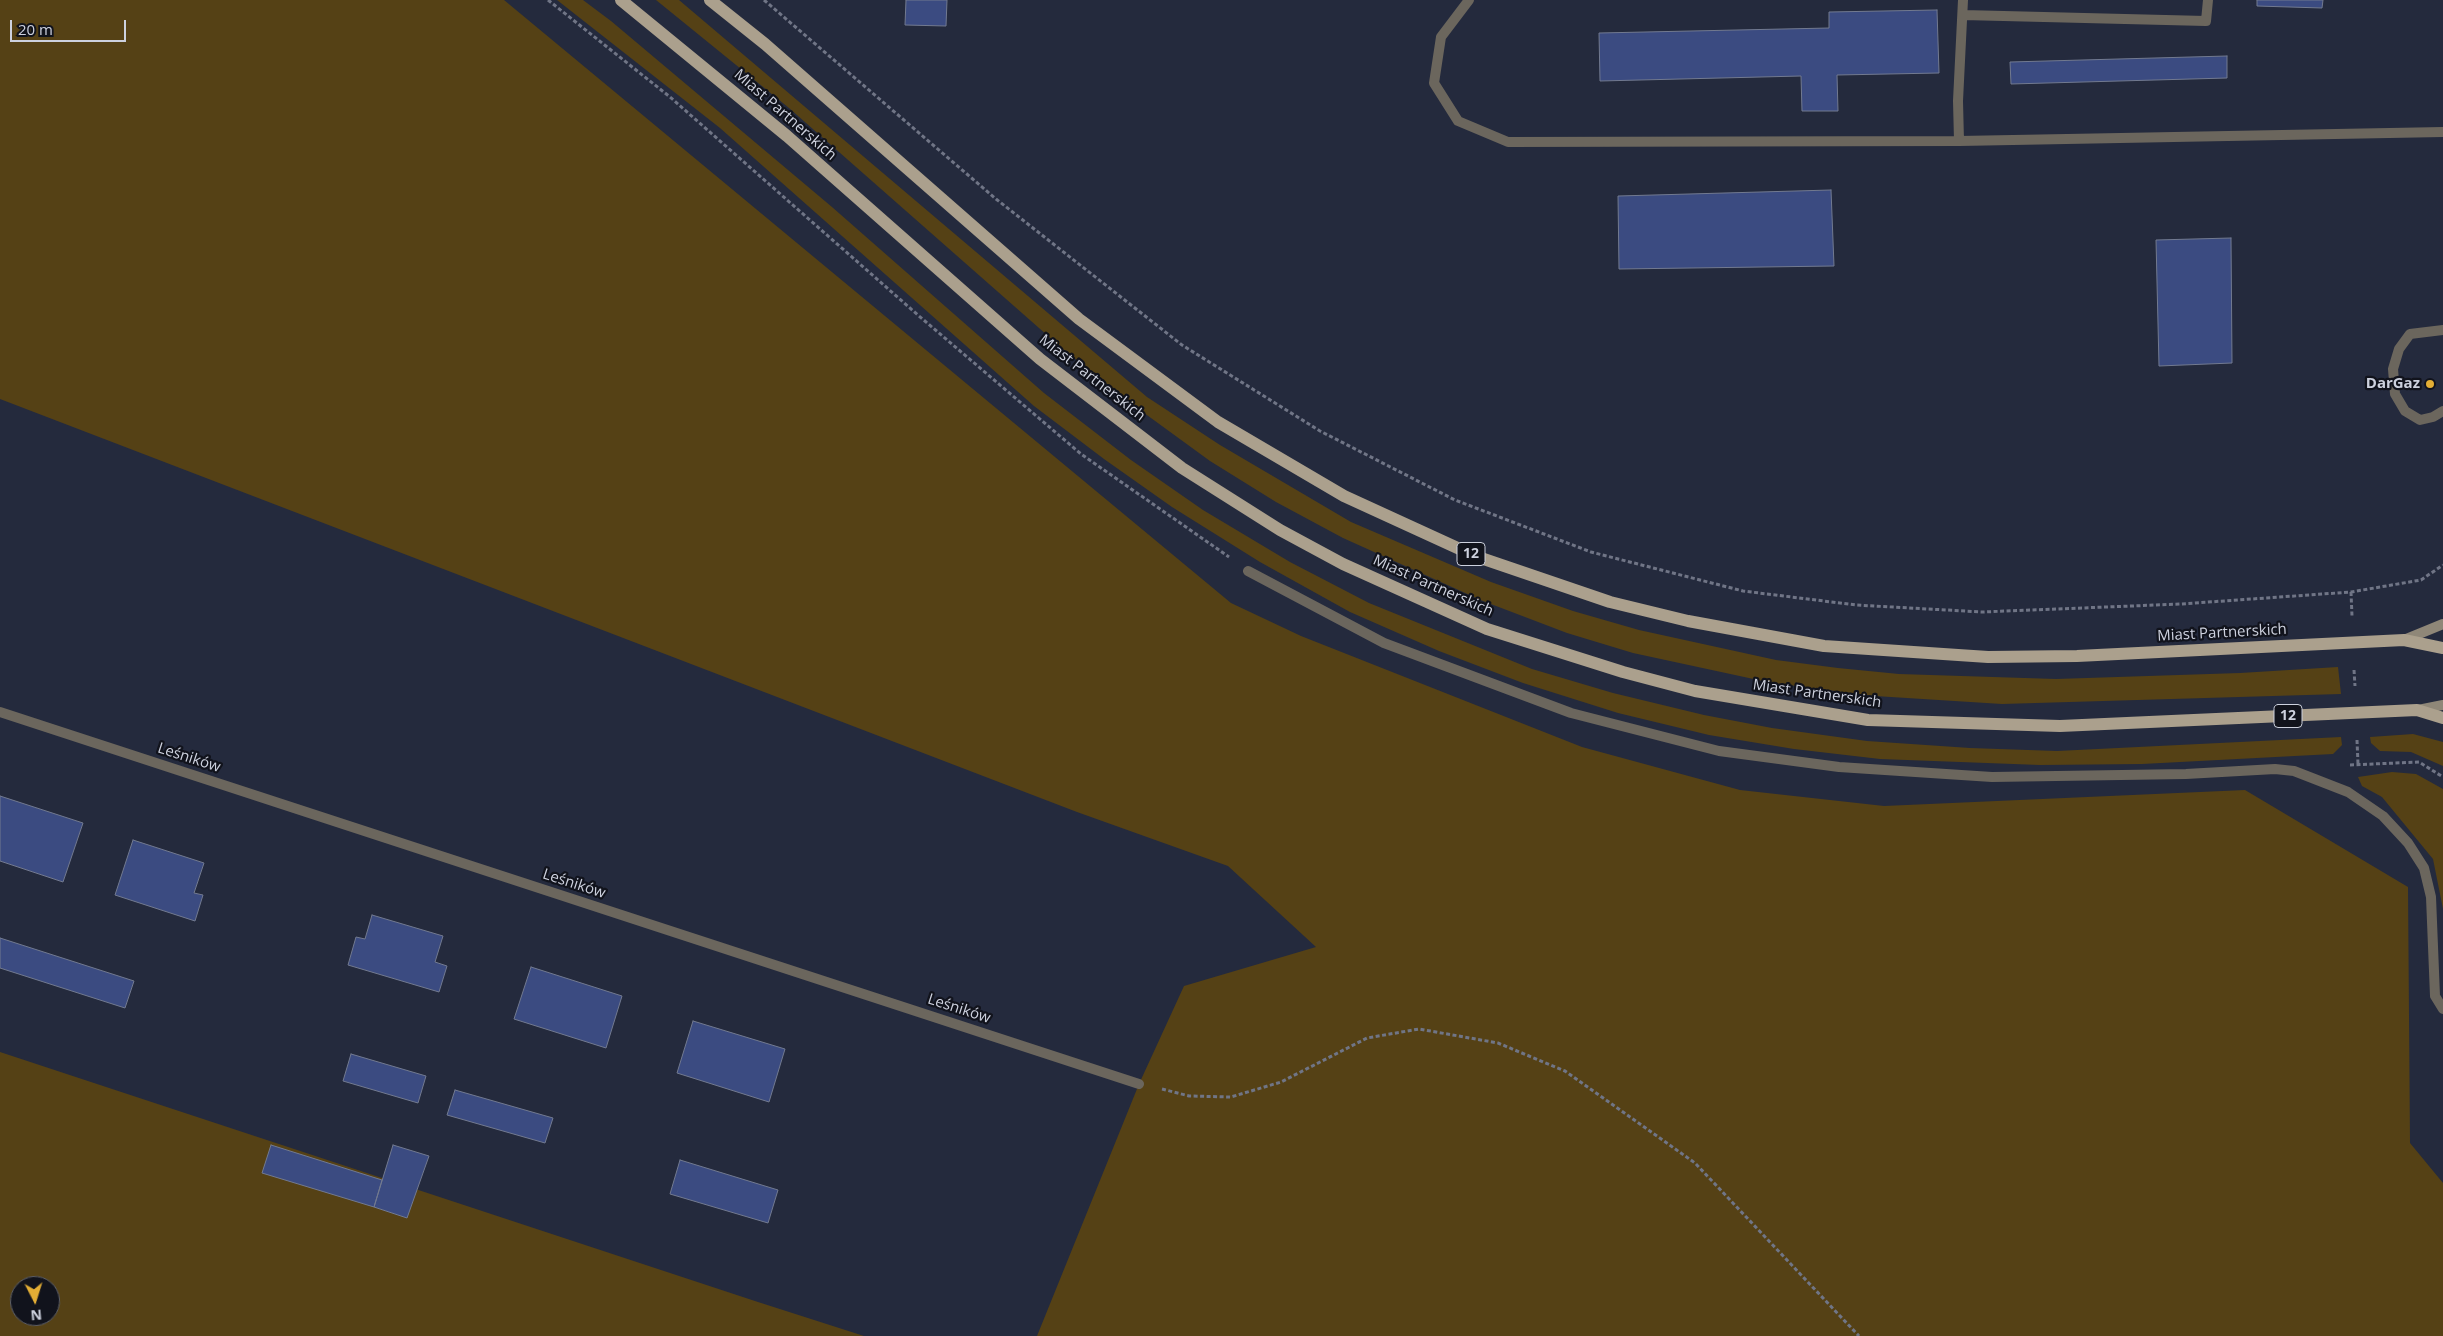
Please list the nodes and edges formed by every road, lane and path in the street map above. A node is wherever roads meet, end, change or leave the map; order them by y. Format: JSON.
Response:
{"nodes":[{"id":1,"x":548,"y":0,"type":"edge"},
{"id":2,"x":621,"y":0,"type":"edge"},
{"id":3,"x":710,"y":0,"type":"edge"},
{"id":4,"x":764,"y":0,"type":"edge"},
{"id":5,"x":1469,"y":0,"type":"edge"},
{"id":6,"x":1963,"y":0,"type":"edge"},
{"id":7,"x":2208,"y":0,"type":"edge"},
{"id":8,"x":1963,"y":14,"type":"junction"},
{"id":9,"x":2443,"y":132,"type":"edge"},
{"id":10,"x":1959,"y":141,"type":"junction"},
{"id":11,"x":2443,"y":330,"type":"edge"},
{"id":12,"x":2443,"y":411,"type":"edge"},
{"id":13,"x":2443,"y":565,"type":"edge"},
{"id":14,"x":1248,"y":570,"type":"joint"},
{"id":15,"x":2351,"y":592,"type":"junction"},
{"id":16,"x":2443,"y":624,"type":"edge"},
{"id":17,"x":2404,"y":640,"type":"junction"},
{"id":18,"x":2353,"y":644,"type":"junction"},
{"id":19,"x":2443,"y":648,"type":"edge"},
{"id":20,"x":2443,"y":705,"type":"edge"},
{"id":21,"x":2417,"y":710,"type":"junction"},
{"id":22,"x":0,"y":712,"type":"edge"},
{"id":23,"x":2356,"y":713,"type":"junction"},
{"id":24,"x":2443,"y":718,"type":"edge"},
{"id":25,"x":2443,"y":777,"type":"edge"},
{"id":26,"x":2443,"y":1009,"type":"edge"},
{"id":27,"x":1139,"y":1084,"type":"joint"},
{"id":28,"x":1859,"y":1336,"type":"edge"}],
"edges":[{"from":1,"to":14,"type":"path"},
{"from":2,"to":23,"type":"main road","name":"Miast Partnerskich","number":"12"},
{"from":3,"to":18,"type":"main road","name":"Miast Partnerskich","number":"12"},
{"from":4,"to":15,"type":"path"},
{"from":5,"to":10,"type":"street"},
{"from":6,"to":8,"type":"street"},
{"from":7,"to":8,"type":"street"},
{"from":8,"to":10,"type":"street"},
{"from":9,"to":10,"type":"street"},
{"from":11,"to":12,"type":"street"},
{"from":13,"to":15,"type":"path"},
{"from":14,"to":26,"type":"street"},
{"from":15,"to":18,"type":"path"},
{"from":16,"to":17,"type":"main road","name":"Miast Partnerskich"},
{"from":17,"to":18,"type":"main road","name":"Miast Partnerskich","number":"12"},
{"from":17,"to":19,"type":"main road","name":"Miast Partnerskich","number":"12"},
{"from":18,"to":23,"type":"path"},
{"from":20,"to":21,"type":"main road","name":"Miast Partnerskich"},
{"from":21,"to":23,"type":"main road","name":"Miast Partnerskich","number":"12"},
{"from":21,"to":24,"type":"main road","name":"Miast Partnerskich","number":"12"},
{"from":22,"to":27,"type":"street","name":"Leśników"},
{"from":23,"to":25,"type":"path"},
{"from":27,"to":28,"type":"path"}]}
